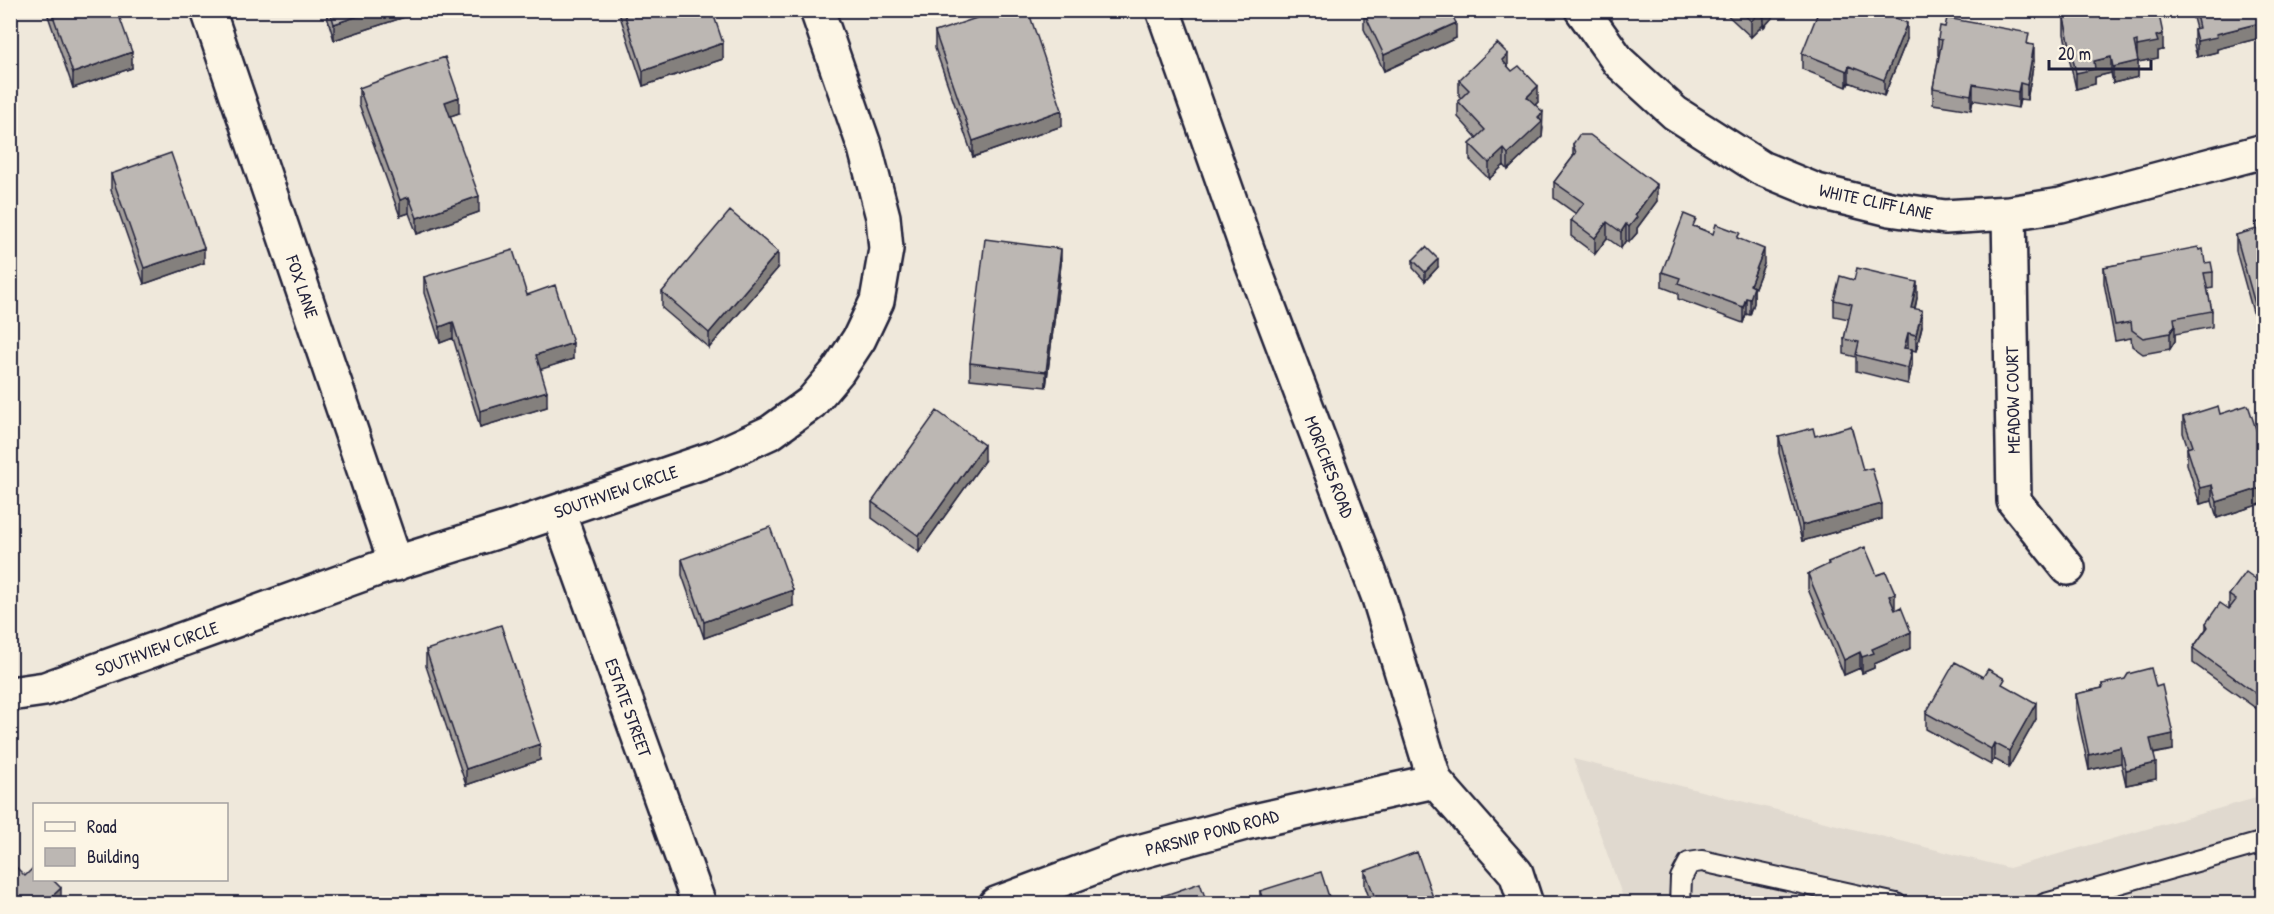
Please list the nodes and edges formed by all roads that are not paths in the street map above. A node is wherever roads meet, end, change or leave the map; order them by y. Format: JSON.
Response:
{"nodes":[{"id":1,"x":208,"y":10,"type":"edge"},
{"id":2,"x":817,"y":10,"type":"edge"},
{"id":3,"x":1163,"y":10,"type":"edge"},
{"id":4,"x":1582,"y":10,"type":"edge"},
{"id":5,"x":2264,"y":151,"type":"edge"},
{"id":6,"x":2009,"y":213,"type":"junction"},
{"id":7,"x":558,"y":512,"type":"junction"},
{"id":8,"x":396,"y":564,"type":"junction"},
{"id":9,"x":2068,"y":568,"type":"dead end"},
{"id":10,"x":10,"y":694,"type":"edge"},
{"id":11,"x":1435,"y":781,"type":"junction"},
{"id":12,"x":2264,"y":842,"type":"edge"},
{"id":13,"x":699,"y":903,"type":"edge"},
{"id":14,"x":996,"y":903,"type":"edge"},
{"id":15,"x":1526,"y":903,"type":"edge"},
{"id":16,"x":1680,"y":903,"type":"edge"},
{"id":17,"x":1896,"y":903,"type":"edge"},
{"id":18,"x":2045,"y":903,"type":"edge"}],
"edges":[{"from":1,"to":8,"type":"street","name":"FOX LANE"},
{"from":2,"to":7,"type":"street","name":"SOUTHVIEW CIRCLE"},
{"from":3,"to":11,"type":"street","name":"MORICHES ROAD"},
{"from":4,"to":6,"type":"street","name":"WHITE CLIFF LANE"},
{"from":5,"to":6,"type":"street","name":"WHITE CLIFF LANE"},
{"from":6,"to":9,"type":"street","name":"MEADOW COURT"},
{"from":7,"to":8,"type":"street","name":"SOUTHVIEW CIRCLE"},
{"from":7,"to":13,"type":"street","name":"ESTATE STREET"},
{"from":8,"to":10,"type":"street","name":"SOUTHVIEW CIRCLE"},
{"from":11,"to":14,"type":"street","name":"PARSNIP POND ROAD"},
{"from":11,"to":15,"type":"street","name":"MORICHES ROAD"},
{"from":12,"to":18,"type":"lane"},
{"from":16,"to":17,"type":"lane"}]}
